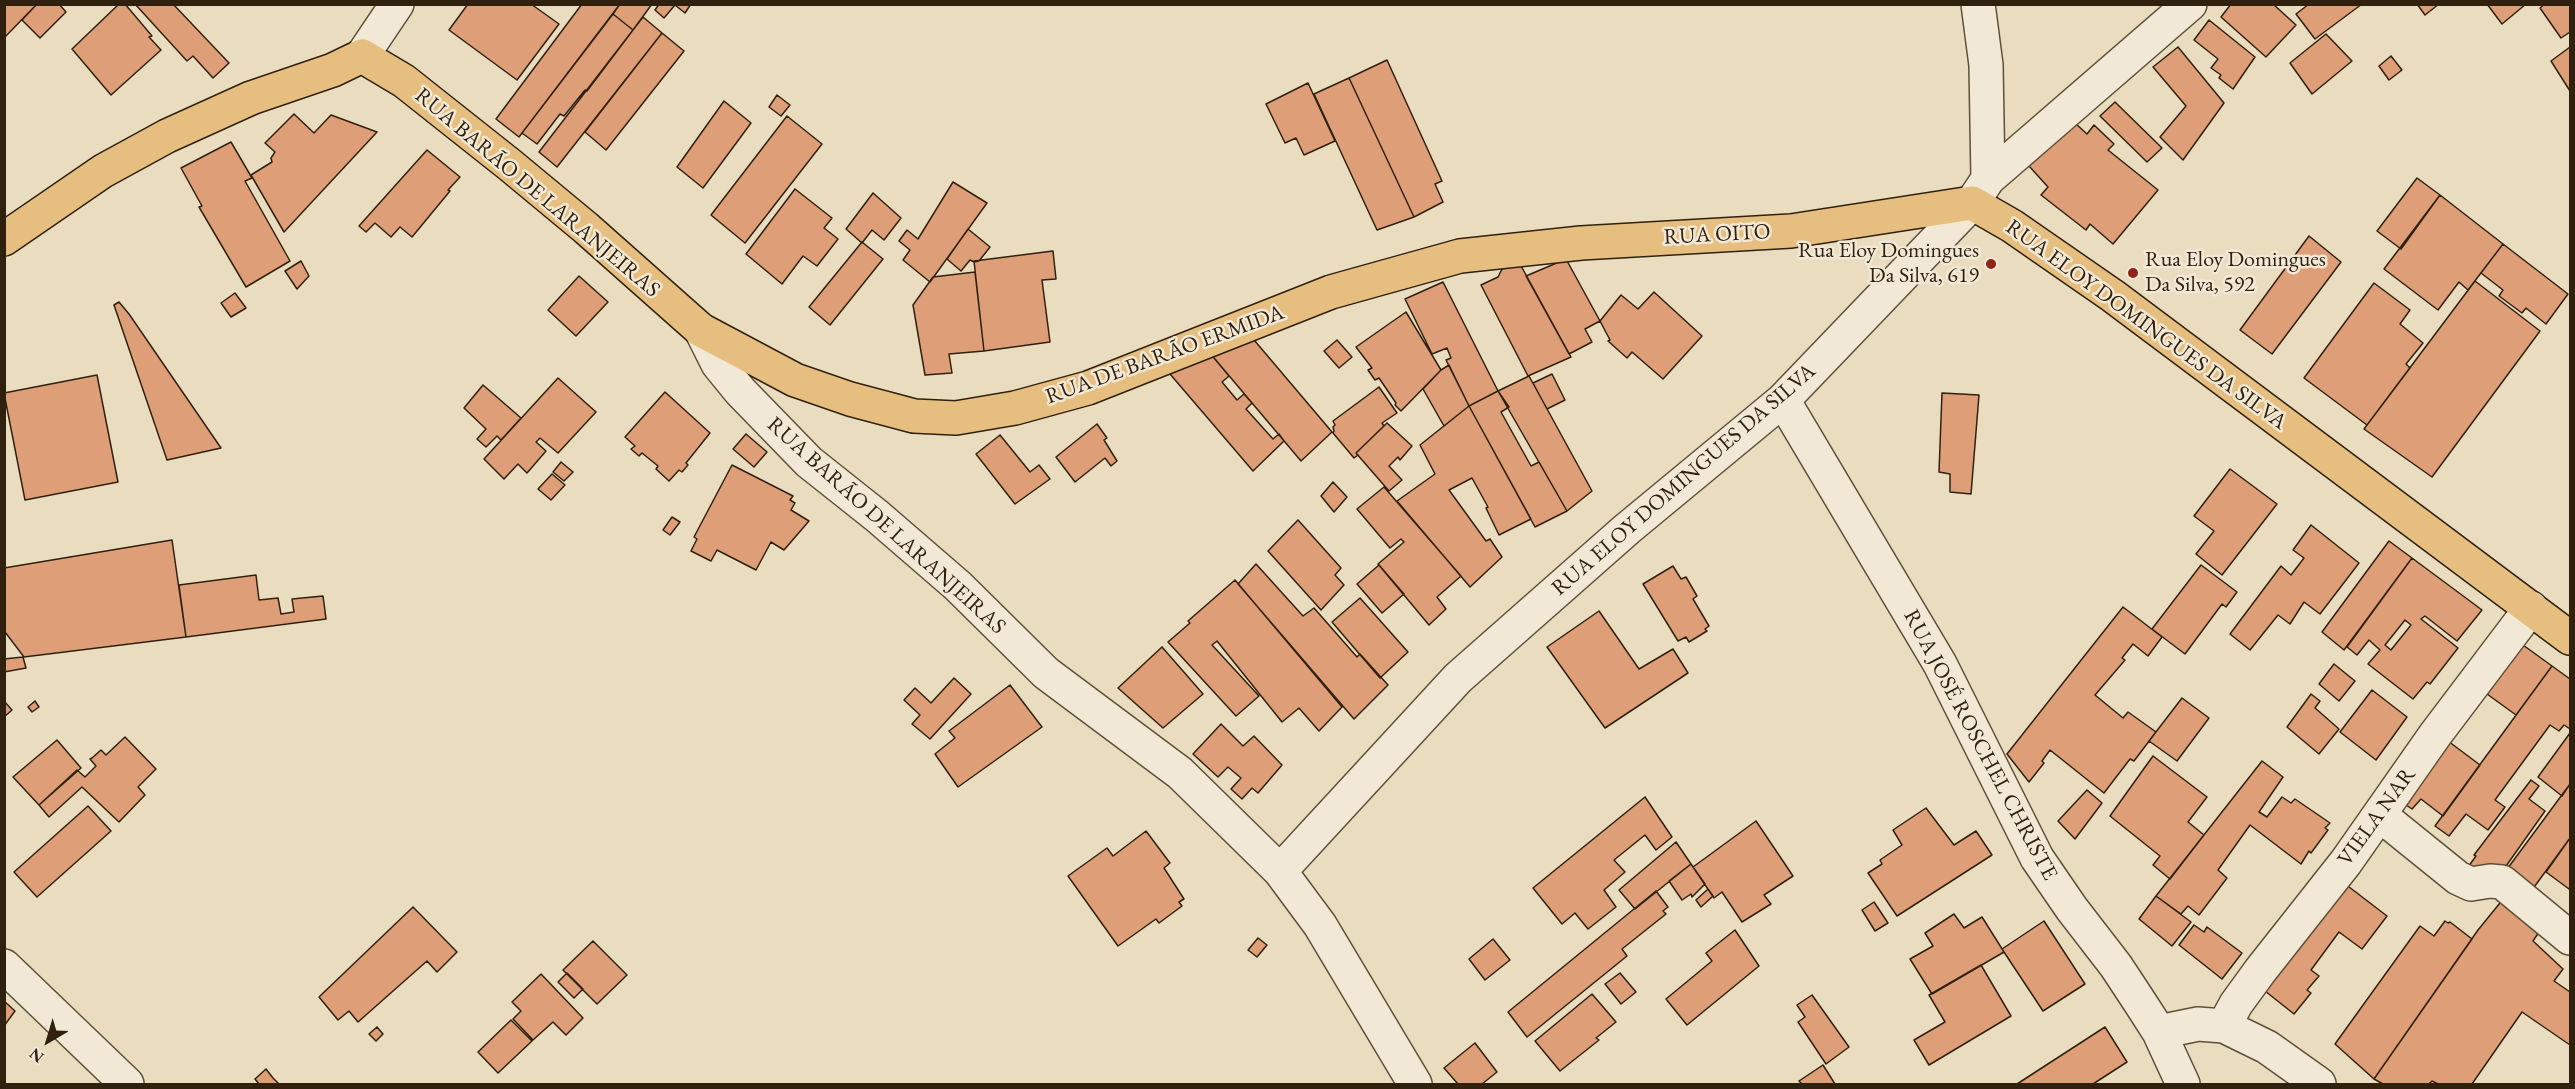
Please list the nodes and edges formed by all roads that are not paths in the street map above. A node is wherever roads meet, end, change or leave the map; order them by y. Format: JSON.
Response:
{"nodes":[{"id":1,"x":1978,"y":4,"type":"edge"},
{"id":2,"x":2190,"y":4,"type":"edge"},
{"id":3,"x":380,"y":11,"type":"edge"},
{"id":4,"x":362,"y":56,"type":"junction"},
{"id":5,"x":1980,"y":191,"type":"junction"},
{"id":6,"x":4,"y":238,"type":"edge"},
{"id":7,"x":1460,"y":256,"type":"joint"},
{"id":8,"x":701,"y":330,"type":"junction"},
{"id":9,"x":1783,"y":400,"type":"junction"},
{"id":10,"x":2531,"y":609,"type":"junction"},
{"id":11,"x":2571,"y":638,"type":"edge"},
{"id":12,"x":2380,"y":815,"type":"junction"},
{"id":13,"x":1280,"y":871,"type":"junction"},
{"id":14,"x":2571,"y":938,"type":"edge"},
{"id":15,"x":4,"y":966,"type":"edge"},
{"id":16,"x":2224,"y":1026,"type":"junction"},
{"id":17,"x":2158,"y":1032,"type":"junction"},
{"id":18,"x":127,"y":1084,"type":"edge"},
{"id":19,"x":1415,"y":1084,"type":"edge"},
{"id":20,"x":2183,"y":1084,"type":"edge"},
{"id":21,"x":2319,"y":1084,"type":"edge"}],
"edges":[{"from":1,"to":5,"type":"street"},
{"from":2,"to":5,"type":"street"},
{"from":3,"to":4,"type":"street"},
{"from":4,"to":6,"type":"main road"},
{"from":4,"to":8,"type":"main road","name":"RUA BARÃO DE LARANJEIRAS"},
{"from":5,"to":7,"type":"main road","name":"RUA OITO"},
{"from":5,"to":9,"type":"street","name":"RUA ELOY DOMINGUES DA SILVA"},
{"from":5,"to":10,"type":"main road","name":"RUA ELOY DOMINGUES DA SILVA"},
{"from":7,"to":8,"type":"main road","name":"RUA DE BARÃO ERMIDA"},
{"from":8,"to":13,"type":"street","name":"RUA BARÃO DE LARANJEIRAS"},
{"from":9,"to":13,"type":"street","name":"RUA ELOY DOMINGUES DA SILVA"},
{"from":9,"to":17,"type":"street","name":"RUA JOSÉ ROSCHEL CHRISTE"},
{"from":10,"to":11,"type":"main road","name":"RUA ELOY DOMINGUES DA SILVA"},
{"from":10,"to":12,"type":"street","name":"VIELA NAR"},
{"from":12,"to":14,"type":"street"},
{"from":12,"to":16,"type":"street","name":"VIELA NAR"},
{"from":13,"to":19,"type":"street","name":"RUA BARÃO DE LARANJEIRAS"},
{"from":15,"to":18,"type":"street"},
{"from":16,"to":17,"type":"street"},
{"from":16,"to":21,"type":"street"},
{"from":17,"to":20,"type":"street","name":"RUA JOSÉ ROSCHEL CHRISTE"}]}
